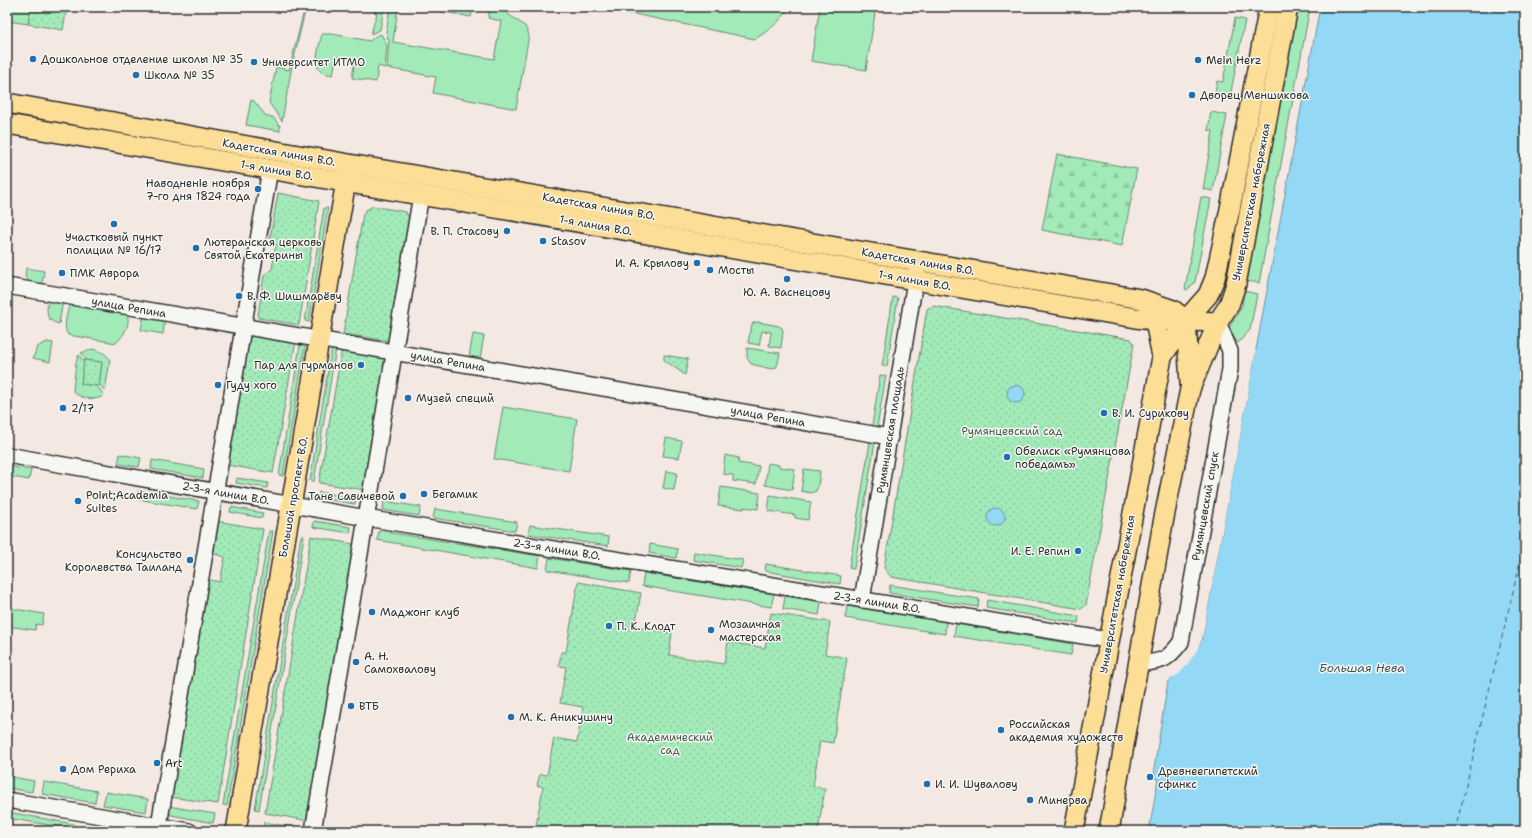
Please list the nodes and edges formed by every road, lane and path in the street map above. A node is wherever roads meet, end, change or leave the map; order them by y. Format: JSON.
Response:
{"nodes":[{"id":1,"x":1269,"y":7,"type":"edge"},
{"id":2,"x":1288,"y":7,"type":"edge"},
{"id":3,"x":7,"y":103,"type":"edge"},
{"id":4,"x":7,"y":124,"type":"edge"},
{"id":5,"x":270,"y":169,"type":"junction"},
{"id":6,"x":348,"y":173,"type":"junction"},
{"id":7,"x":421,"y":195,"type":"junction"},
{"id":8,"x":918,"y":261,"type":"junction"},
{"id":9,"x":915,"y":280,"type":"junction"},
{"id":10,"x":7,"y":286,"type":"edge"},
{"id":11,"x":1155,"y":320,"type":"junction"},
{"id":12,"x":1186,"y":320,"type":"junction"},
{"id":13,"x":1218,"y":322,"type":"junction"},
{"id":14,"x":244,"y":326,"type":"junction"},
{"id":15,"x":320,"y":339,"type":"junction"},
{"id":16,"x":394,"y":352,"type":"junction"},
{"id":17,"x":1162,"y":357,"type":"junction"},
{"id":18,"x":1190,"y":389,"type":"junction"},
{"id":19,"x":890,"y":437,"type":"junction"},
{"id":20,"x":7,"y":455,"type":"edge"},
{"id":21,"x":216,"y":492,"type":"junction"},
{"id":22,"x":292,"y":505,"type":"junction"},
{"id":23,"x":366,"y":518,"type":"junction"},
{"id":24,"x":862,"y":600,"type":"junction"},
{"id":25,"x":1108,"y":640,"type":"junction"},
{"id":26,"x":1138,"y":664,"type":"junction"},
{"id":27,"x":7,"y":800,"type":"edge"},
{"id":28,"x":159,"y":829,"type":"edge"},
{"id":29,"x":189,"y":831,"type":"edge"},
{"id":30,"x":236,"y":831,"type":"edge"},
{"id":31,"x":313,"y":831,"type":"edge"},
{"id":32,"x":1074,"y":831,"type":"edge"},
{"id":33,"x":1109,"y":831,"type":"edge"}],
"edges":[{"from":1,"to":12,"type":"main road","name":"Университетская набережная"},
{"from":2,"to":13,"type":"main road","name":"Университетская набережная"},
{"from":3,"to":6,"type":"main road","name":"Кадетская линия В.О."},
{"from":4,"to":5,"type":"main road","name":"1-я линия В.О."},
{"from":5,"to":6,"type":"main road","name":"1-я линия В.О."},
{"from":5,"to":14,"type":"street"},
{"from":6,"to":7,"type":"main road","name":"1-я линия В.О."},
{"from":6,"to":8,"type":"main road","name":"Кадетская линия В.О."},
{"from":6,"to":15,"type":"main road","name":"Большой проспект В.О."},
{"from":7,"to":9,"type":"main road","name":"1-я линия В.О."},
{"from":7,"to":16,"type":"street"},
{"from":8,"to":9,"type":"street","name":"Румянцевская площадь"},
{"from":8,"to":12,"type":"main road","name":"Кадетская линия В.О."},
{"from":9,"to":11,"type":"main road","name":"1-я линия В.О."},
{"from":9,"to":19,"type":"street","name":"Румянцевская площадь"},
{"from":10,"to":14,"type":"street","name":"улица Репина"},
{"from":11,"to":12,"type":"main road","name":"1-я линия В.О."},
{"from":11,"to":17,"type":"main road","name":"Университетская набережная"},
{"from":12,"to":13,"type":"main road","name":"1-я линия В.О."},
{"from":12,"to":17,"type":"main road","name":"Университетская набережная"},
{"from":12,"to":18,"type":"main road","name":"Университетская набережная"},
{"from":13,"to":18,"type":"main road","name":"Университетская набережная"},
{"from":13,"to":26,"type":"street","name":"Румянцевский спуск"},
{"from":14,"to":15,"type":"street","name":"улица Репина"},
{"from":14,"to":21,"type":"street"},
{"from":15,"to":16,"type":"street","name":"улица Репина"},
{"from":15,"to":22,"type":"main road","name":"Большой проспект В.О."},
{"from":16,"to":19,"type":"street","name":"улица Репина"},
{"from":16,"to":23,"type":"street"},
{"from":17,"to":25,"type":"main road","name":"Университетская набережная"},
{"from":18,"to":26,"type":"main road","name":"Университетская набережная"},
{"from":19,"to":24,"type":"street","name":"Румянцевская площадь"},
{"from":20,"to":21,"type":"street","name":"2-3-я линии В.О."},
{"from":21,"to":22,"type":"street","name":"2-3-я линии В.О."},
{"from":21,"to":28,"type":"street"},
{"from":22,"to":23,"type":"street","name":"2-3-я линии В.О."},
{"from":22,"to":30,"type":"main road","name":"Большой проспект В.О."},
{"from":23,"to":24,"type":"street","name":"2-3-я линии В.О."},
{"from":23,"to":31,"type":"street"},
{"from":24,"to":25,"type":"street","name":"2-3-я линии В.О."},
{"from":25,"to":32,"type":"main road","name":"Университетская набережная"},
{"from":26,"to":33,"type":"main road","name":"Университетская набережная"},
{"from":27,"to":28,"type":"street"},
{"from":28,"to":29,"type":"street"}]}
